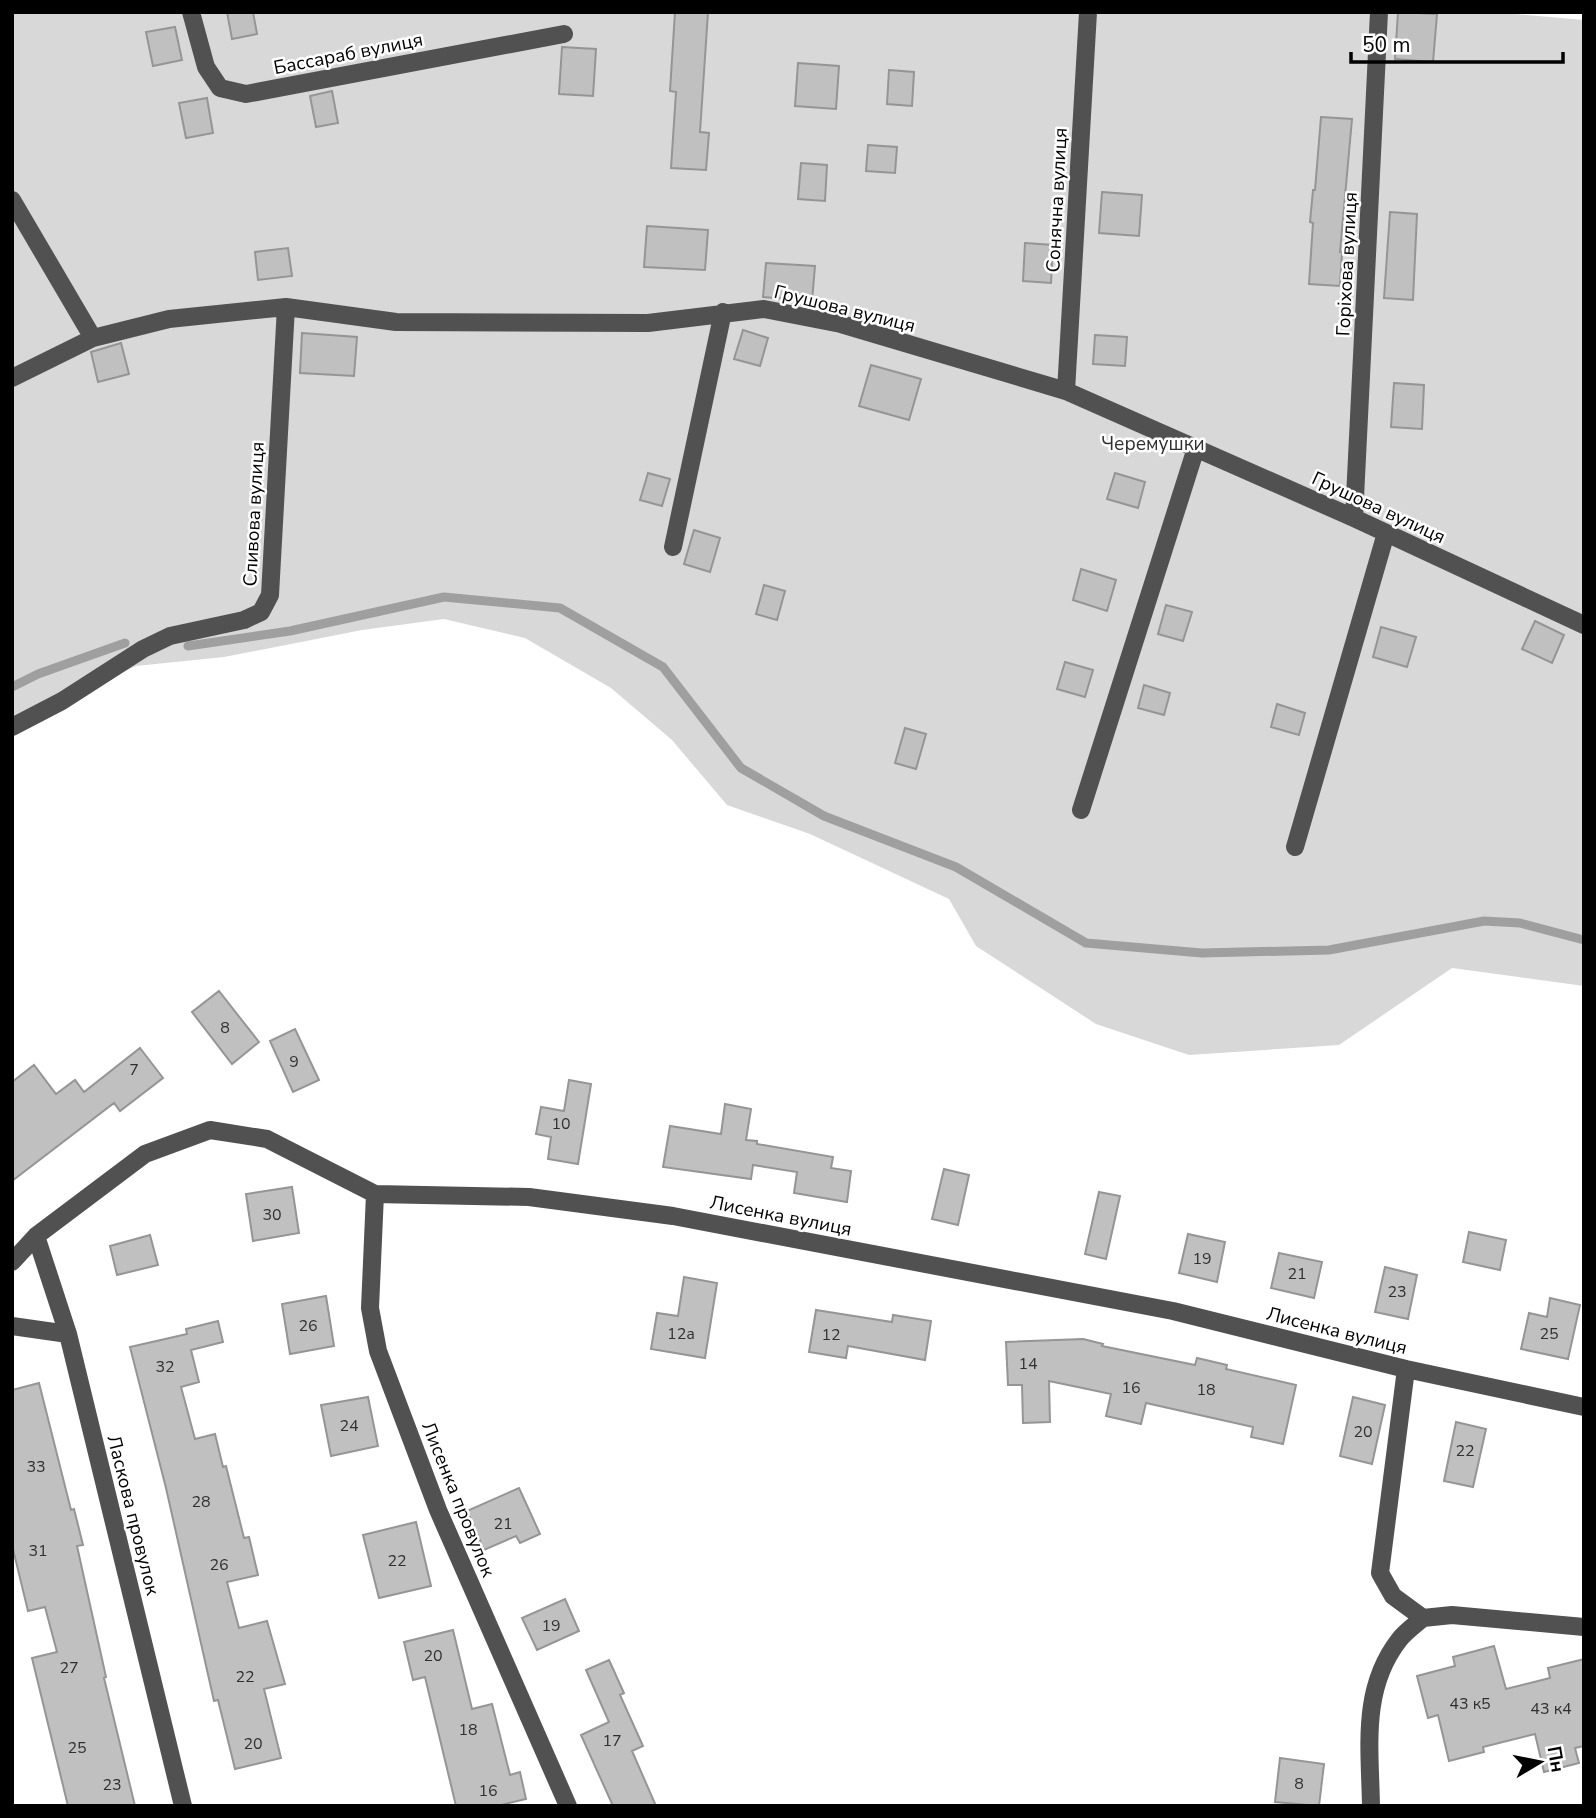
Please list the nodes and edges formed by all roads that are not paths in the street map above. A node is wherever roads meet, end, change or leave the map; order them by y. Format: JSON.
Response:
{"nodes":[{"id":1,"x":191,"y":12,"type":"edge"},
{"id":2,"x":1088,"y":12,"type":"edge"},
{"id":3,"x":1379,"y":12,"type":"edge"},
{"id":4,"x":564,"y":34,"type":"dead end"},
{"id":5,"x":12,"y":200,"type":"edge"},
{"id":6,"x":286,"y":307,"type":"junction"},
{"id":7,"x":723,"y":312,"type":"junction"},
{"id":8,"x":93,"y":338,"type":"junction"},
{"id":9,"x":12,"y":378,"type":"edge"},
{"id":10,"x":1066,"y":391,"type":"junction"},
{"id":11,"x":1196,"y":448,"type":"junction"},
{"id":12,"x":1354,"y":518,"type":"junction"},
{"id":13,"x":1386,"y":533,"type":"junction"},
{"id":14,"x":673,"y":547,"type":"dead end"},
{"id":15,"x":1584,"y":625,"type":"edge"},
{"id":16,"x":12,"y":727,"type":"edge"},
{"id":17,"x":1081,"y":810,"type":"dead end"},
{"id":18,"x":1295,"y":847,"type":"dead end"},
{"id":19,"x":374,"y":1194,"type":"junction"},
{"id":20,"x":36,"y":1236,"type":"junction"},
{"id":21,"x":12,"y":1262,"type":"edge"},
{"id":22,"x":12,"y":1326,"type":"edge"},
{"id":23,"x":68,"y":1334,"type":"junction"},
{"id":24,"x":1406,"y":1369,"type":"junction"},
{"id":25,"x":1584,"y":1407,"type":"edge"},
{"id":26,"x":1423,"y":1618,"type":"junction"},
{"id":27,"x":1584,"y":1627,"type":"edge"},
{"id":28,"x":183,"y":1806,"type":"edge"},
{"id":29,"x":568,"y":1806,"type":"edge"},
{"id":30,"x":1371,"y":1806,"type":"edge"}],
"edges":[{"from":1,"to":4,"type":"street","name":"Бассараб вулиця"},
{"from":2,"to":10,"type":"street","name":"Сонячна вулиця"},
{"from":3,"to":12,"type":"street","name":"Горіхова вулиця"},
{"from":5,"to":8,"type":"street"},
{"from":6,"to":7,"type":"street","name":"Грушова вулиця"},
{"from":6,"to":8,"type":"street","name":"Грушова вулиця"},
{"from":6,"to":16,"type":"street","name":"Сливова вулиця"},
{"from":7,"to":10,"type":"street","name":"Грушова вулиця"},
{"from":7,"to":14,"type":"street"},
{"from":8,"to":9,"type":"street","name":"Грушова вулиця"},
{"from":10,"to":11,"type":"street","name":"Грушова вулиця"},
{"from":11,"to":12,"type":"street","name":"Грушова вулиця"},
{"from":11,"to":17,"type":"street"},
{"from":12,"to":13,"type":"street","name":"Грушова вулиця"},
{"from":13,"to":15,"type":"street","name":"Грушова вулиця"},
{"from":13,"to":18,"type":"street"},
{"from":19,"to":20,"type":"street","name":"Лисенка вулиця"},
{"from":19,"to":24,"type":"street","name":"Лисенка вулиця"},
{"from":19,"to":29,"type":"street","name":"Лисенка провулок"},
{"from":20,"to":21,"type":"street","name":"Лисенка вулиця"},
{"from":20,"to":23,"type":"street","name":"Ласкова провулок"},
{"from":22,"to":23,"type":"street"},
{"from":23,"to":28,"type":"street","name":"Ласкова провулок"},
{"from":24,"to":25,"type":"street","name":"Лисенка вулиця"},
{"from":24,"to":26,"type":"street"},
{"from":26,"to":27,"type":"street"},
{"from":26,"to":30,"type":"street"}]}
